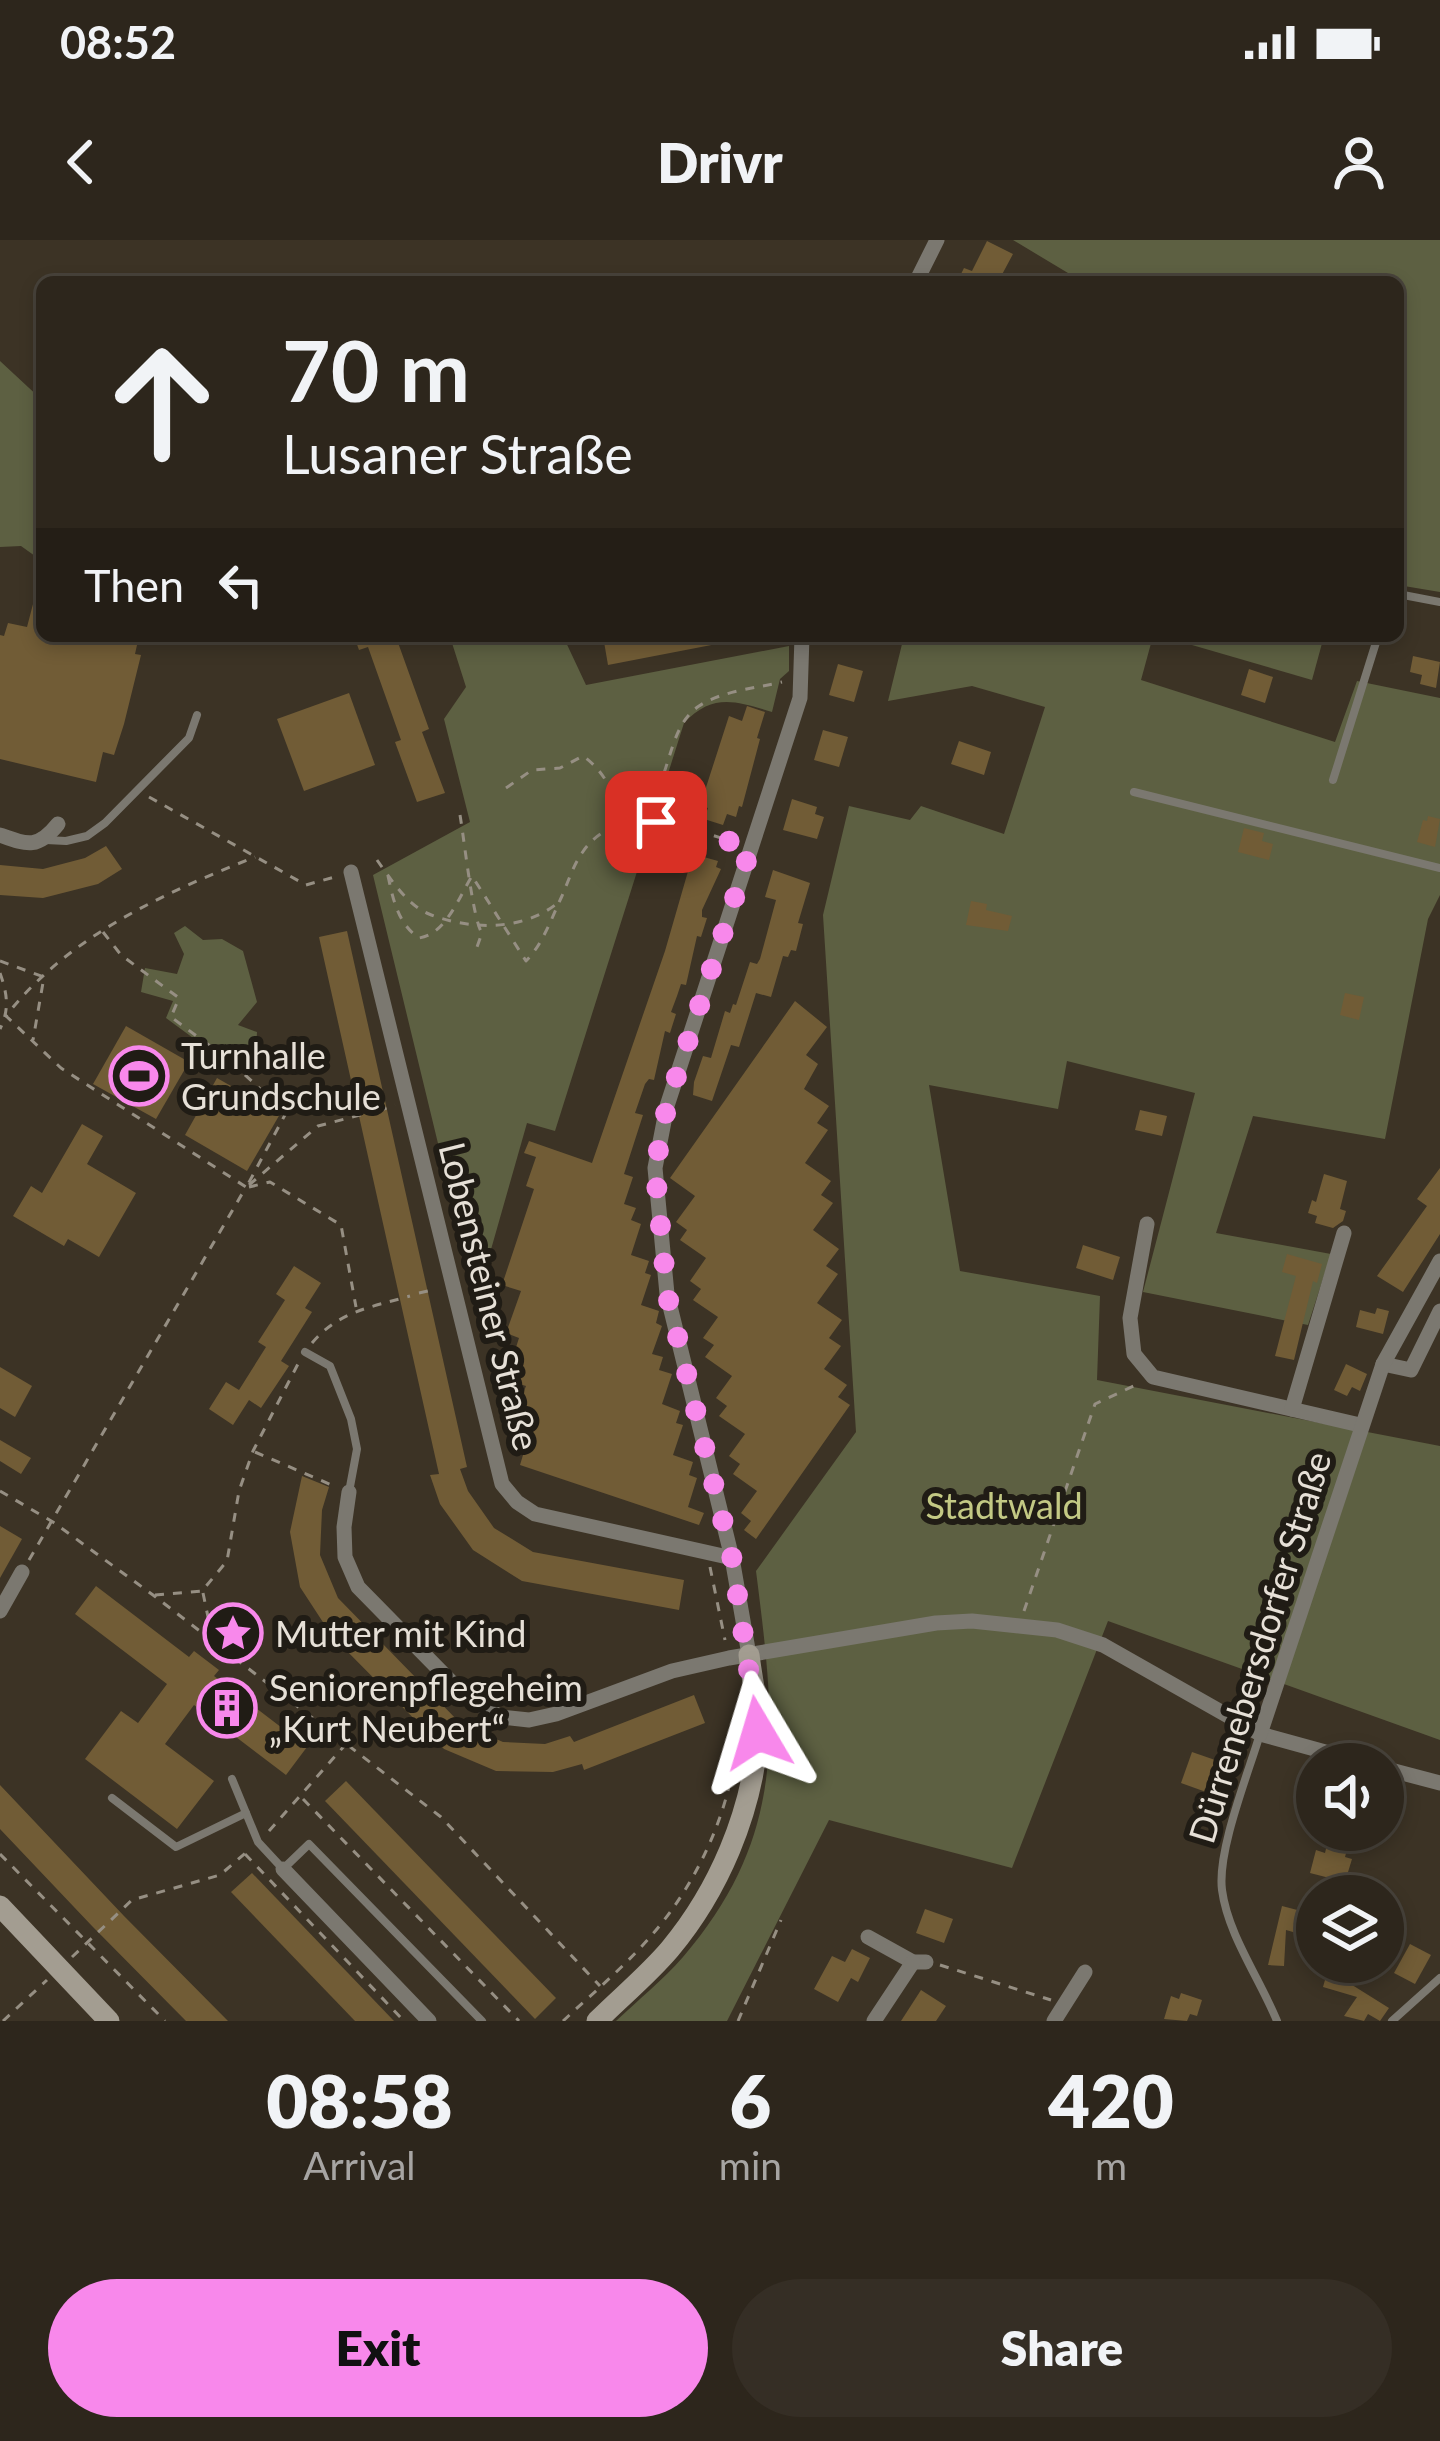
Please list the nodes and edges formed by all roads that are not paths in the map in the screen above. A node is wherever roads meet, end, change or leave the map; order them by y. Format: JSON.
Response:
{"nodes":[{"id":1,"x":937,"y":240,"type":"edge"},
{"id":2,"x":919,"y":276,"type":"edge"},
{"id":3,"x":1404,"y":595,"type":"edge"},
{"id":4,"x":1440,"y":602,"type":"edge"},
{"id":5,"x":802,"y":642,"type":"edge"},
{"id":6,"x":1376,"y":642,"type":"edge"},
{"id":7,"x":197,"y":715,"type":"dead end"},
{"id":8,"x":1334,"y":781,"type":"dead end"},
{"id":9,"x":1134,"y":791,"type":"dead end"},
{"id":10,"x":58,"y":824,"type":"dead end"},
{"id":11,"x":0,"y":835,"type":"edge"},
{"id":12,"x":46,"y":839,"type":"junction"},
{"id":13,"x":1440,"y":868,"type":"edge"},
{"id":14,"x":351,"y":872,"type":"road end"},
{"id":15,"x":1147,"y":1224,"type":"dead end"},
{"id":16,"x":1344,"y":1233,"type":"dead end"},
{"id":17,"x":1440,"y":1261,"type":"edge"},
{"id":18,"x":1440,"y":1311,"type":"edge"},
{"id":19,"x":305,"y":1352,"type":"road end"},
{"id":20,"x":1384,"y":1364,"type":"junction"},
{"id":21,"x":1292,"y":1409,"type":"junction"},
{"id":22,"x":1360,"y":1425,"type":"junction"},
{"id":23,"x":349,"y":1492,"type":"joint"},
{"id":24,"x":732,"y":1558,"type":"junction"},
{"id":25,"x":22,"y":1572,"type":"road end"},
{"id":26,"x":0,"y":1611,"type":"edge"},
{"id":27,"x":739,"y":1656,"type":"junction"},
{"id":28,"x":1260,"y":1734,"type":"junction"},
{"id":29,"x":1296,"y":1744,"type":"edge"},
{"id":30,"x":1404,"y":1774,"type":"edge"},
{"id":31,"x":232,"y":1779,"type":"dead end"},
{"id":32,"x":1440,"y":1784,"type":"edge"},
{"id":33,"x":112,"y":1798,"type":"dead end"},
{"id":34,"x":246,"y":1813,"type":"junction"},
{"id":35,"x":283,"y":1869,"type":"junction"},
{"id":36,"x":0,"y":1906,"type":"edge"},
{"id":37,"x":868,"y":1937,"type":"dead end"},
{"id":38,"x":1085,"y":1972,"type":"dead end"},
{"id":39,"x":1440,"y":1978,"type":"edge"},
{"id":40,"x":109,"y":2021,"type":"edge"},
{"id":41,"x":429,"y":2021,"type":"edge"},
{"id":42,"x":482,"y":2021,"type":"edge"},
{"id":43,"x":597,"y":2021,"type":"edge"},
{"id":44,"x":874,"y":2021,"type":"edge"},
{"id":45,"x":1054,"y":2021,"type":"edge"},
{"id":46,"x":1276,"y":2021,"type":"edge"},
{"id":47,"x":1392,"y":2021,"type":"edge"}],
"edges":[{"from":1,"to":2,"type":"street"},
{"from":3,"to":4,"type":"lane"},
{"from":5,"to":24,"type":"street"},
{"from":6,"to":8,"type":"lane"},
{"from":7,"to":12,"type":"lane"},
{"from":9,"to":13,"type":"lane"},
{"from":10,"to":12,"type":"street"},
{"from":11,"to":12,"type":"street"},
{"from":14,"to":24,"type":"street","name":"Lobensteiner Straße"},
{"from":15,"to":21,"type":"street","name":"Dürrenebersdorfer Straße"},
{"from":16,"to":21,"type":"street","name":"Dürrenebersdorfer Straße"},
{"from":17,"to":20,"type":"street","name":"Dürrenebersdorfer Straße"},
{"from":18,"to":20,"type":"street"},
{"from":19,"to":23,"type":"lane"},
{"from":20,"to":22,"type":"street","name":"Dürrenebersdorfer Straße"},
{"from":21,"to":22,"type":"street","name":"Dürrenebersdorfer Straße"},
{"from":22,"to":28,"type":"street","name":"Dürrenebersdorfer Straße"},
{"from":23,"to":27,"type":"street"},
{"from":24,"to":27,"type":"street"},
{"from":25,"to":26,"type":"street"},
{"from":27,"to":28,"type":"street"},
{"from":27,"to":43,"type":"street"},
{"from":28,"to":29,"type":"street"},
{"from":28,"to":46,"type":"lane","name":"Dürrenebersdorfer Straße"},
{"from":30,"to":32,"type":"street"},
{"from":31,"to":34,"type":"lane"},
{"from":33,"to":34,"type":"lane"},
{"from":34,"to":35,"type":"lane"},
{"from":35,"to":41,"type":"street"},
{"from":35,"to":42,"type":"lane"},
{"from":36,"to":40,"type":"street"},
{"from":37,"to":44,"type":"street"},
{"from":38,"to":45,"type":"street"},
{"from":39,"to":47,"type":"lane"}]}
